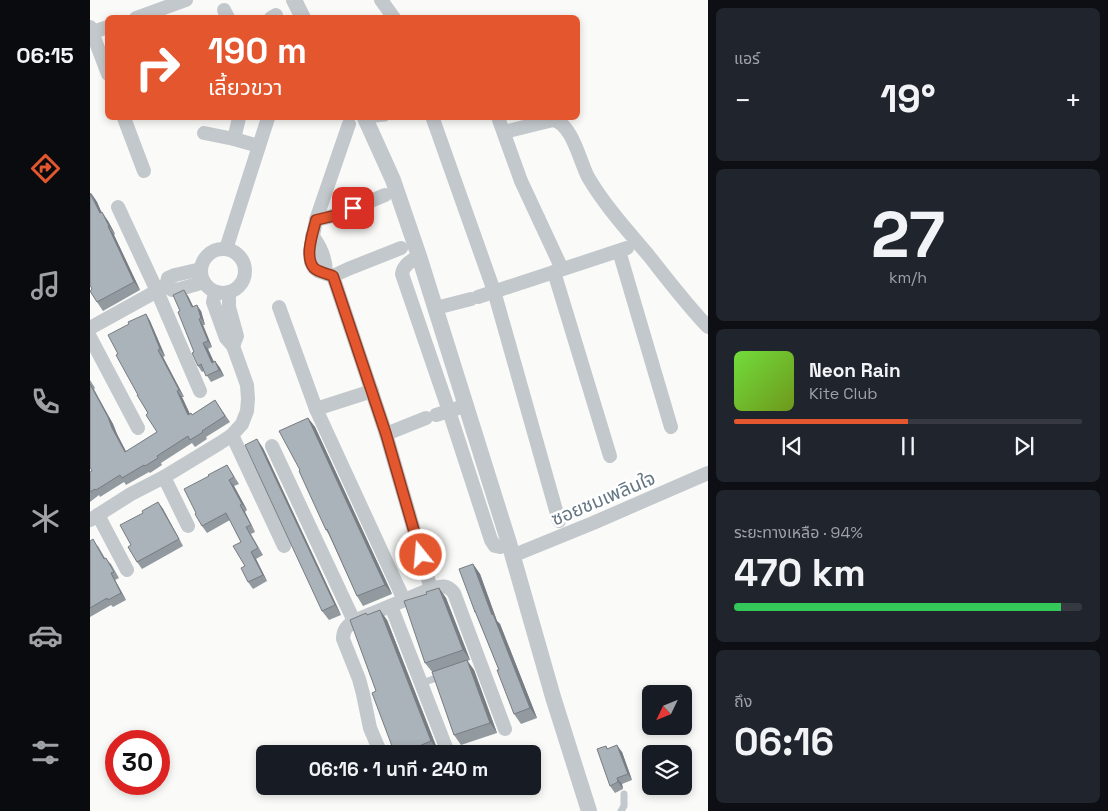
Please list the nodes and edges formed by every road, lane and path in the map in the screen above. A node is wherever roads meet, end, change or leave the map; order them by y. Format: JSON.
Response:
{"nodes":[{"id":1,"x":186,"y":0,"type":"edge"},
{"id":2,"x":381,"y":0,"type":"edge"},
{"id":3,"x":153,"y":10,"type":"edge"},
{"id":4,"x":392,"y":15,"type":"edge"},
{"id":5,"x":105,"y":28,"type":"edge"},
{"id":6,"x":91,"y":31,"type":"edge"},
{"id":7,"x":105,"y":66,"type":"edge"},
{"id":8,"x":125,"y":120,"type":"edge"},
{"id":9,"x":239,"y":120,"type":"edge"},
{"id":10,"x":267,"y":120,"type":"edge"},
{"id":11,"x":369,"y":120,"type":"edge"},
{"id":12,"x":433,"y":120,"type":"edge"},
{"id":13,"x":349,"y":124,"type":"dead end"},
{"id":14,"x":204,"y":133,"type":"dead end"},
{"id":15,"x":234,"y":139,"type":"junction"},
{"id":16,"x":259,"y":146,"type":"junction"},
{"id":17,"x":144,"y":172,"type":"dead end"},
{"id":18,"x":386,"y":196,"type":"dead end"},
{"id":19,"x":118,"y":207,"type":"dead end"},
{"id":20,"x":316,"y":220,"type":"junction"},
{"id":21,"x":639,"y":244,"type":"junction"},
{"id":22,"x":401,"y":248,"type":"dead end"},
{"id":23,"x":226,"y":249,"type":"junction"},
{"id":24,"x":619,"y":251,"type":"junction"},
{"id":25,"x":419,"y":256,"type":"junction"},
{"id":26,"x":558,"y":271,"type":"junction"},
{"id":27,"x":330,"y":275,"type":"junction"},
{"id":28,"x":207,"y":281,"type":"junction"},
{"id":29,"x":162,"y":288,"type":"junction"},
{"id":30,"x":494,"y":291,"type":"junction"},
{"id":31,"x":229,"y":293,"type":"junction"},
{"id":32,"x":279,"y":307,"type":"dead end"},
{"id":33,"x":442,"y":307,"type":"junction"},
{"id":34,"x":91,"y":326,"type":"edge"},
{"id":35,"x":708,"y":327,"type":"edge"},
{"id":36,"x":233,"y":346,"type":"junction"},
{"id":37,"x":200,"y":391,"type":"dead end"},
{"id":38,"x":372,"y":391,"type":"junction"},
{"id":39,"x":465,"y":405,"type":"junction"},
{"id":40,"x":316,"y":409,"type":"junction"},
{"id":41,"x":437,"y":415,"type":"junction"},
{"id":42,"x":671,"y":427,"type":"dead end"},
{"id":43,"x":138,"y":428,"type":"dead end"},
{"id":44,"x":386,"y":434,"type":"junction"},
{"id":45,"x":232,"y":435,"type":"junction"},
{"id":46,"x":272,"y":446,"type":"dead end"},
{"id":47,"x":610,"y":456,"type":"dead end"},
{"id":48,"x":708,"y":473,"type":"edge"},
{"id":49,"x":164,"y":477,"type":"junction"},
{"id":50,"x":94,"y":518,"type":"edge"},
{"id":51,"x":559,"y":521,"type":"dead end"},
{"id":52,"x":188,"y":526,"type":"dead end"},
{"id":53,"x":284,"y":546,"type":"dead end"},
{"id":54,"x":510,"y":550,"type":"junction"},
{"id":55,"x":127,"y":570,"type":"dead end"},
{"id":56,"x":431,"y":589,"type":"junction"},
{"id":57,"x":398,"y":603,"type":"junction"},
{"id":58,"x":354,"y":621,"type":"junction"},
{"id":59,"x":447,"y":674,"type":"edge"},
{"id":60,"x":422,"y":683,"type":"junction"},
{"id":61,"x":505,"y":729,"type":"dead end"},
{"id":62,"x":377,"y":745,"type":"edge"},
{"id":63,"x":445,"y":745,"type":"edge"},
{"id":64,"x":624,"y":794,"type":"dead end"},
{"id":65,"x":589,"y":811,"type":"edge"},
{"id":66,"x":620,"y":811,"type":"edge"}],
"edges":[{"from":1,"to":3,"type":"street"},
{"from":2,"to":4,"type":"street"},
{"from":5,"to":6,"type":"street"},
{"from":6,"to":7,"type":"street"},
{"from":8,"to":17,"type":"street"},
{"from":9,"to":15,"type":"street"},
{"from":10,"to":16,"type":"street"},
{"from":11,"to":25,"type":"street"},
{"from":12,"to":30,"type":"street"},
{"from":13,"to":20,"type":"street"},
{"from":14,"to":15,"type":"street"},
{"from":15,"to":16,"type":"street"},
{"from":16,"to":23,"type":"street"},
{"from":18,"to":20,"type":"street"},
{"from":19,"to":29,"type":"street"},
{"from":20,"to":27,"type":"street"},
{"from":21,"to":24,"type":"street"},
{"from":21,"to":26,"type":"street"},
{"from":21,"to":35,"type":"street"},
{"from":22,"to":27,"type":"street"},
{"from":23,"to":28,"type":"street"},
{"from":23,"to":31,"type":"street"},
{"from":24,"to":26,"type":"street"},
{"from":24,"to":42,"type":"street"},
{"from":25,"to":33,"type":"street"},
{"from":25,"to":41,"type":"street"},
{"from":26,"to":30,"type":"street"},
{"from":26,"to":47,"type":"street"},
{"from":27,"to":38,"type":"street"},
{"from":28,"to":29,"type":"street"},
{"from":28,"to":31,"type":"street"},
{"from":28,"to":36,"type":"street"},
{"from":29,"to":34,"type":"street"},
{"from":29,"to":37,"type":"street"},
{"from":30,"to":33,"type":"street"},
{"from":30,"to":51,"type":"street"},
{"from":31,"to":36,"type":"street"},
{"from":32,"to":40,"type":"street"},
{"from":33,"to":39,"type":"street"},
{"from":34,"to":43,"type":"street"},
{"from":36,"to":45,"type":"street"},
{"from":38,"to":40,"type":"street"},
{"from":38,"to":44,"type":"street"},
{"from":39,"to":41,"type":"street"},
{"from":39,"to":54,"type":"street"},
{"from":40,"to":57,"type":"street"},
{"from":41,"to":44,"type":"street"},
{"from":41,"to":54,"type":"street"},
{"from":44,"to":56,"type":"street"},
{"from":45,"to":49,"type":"street"},
{"from":45,"to":53,"type":"street"},
{"from":46,"to":58,"type":"street"},
{"from":48,"to":54,"type":"street","name":"ซอยชมเพลินใจ"},
{"from":49,"to":50,"type":"street"},
{"from":49,"to":52,"type":"street"},
{"from":50,"to":55,"type":"street"},
{"from":54,"to":65,"type":"street"},
{"from":56,"to":57,"type":"street"},
{"from":56,"to":61,"type":"street"},
{"from":57,"to":58,"type":"street"},
{"from":57,"to":60,"type":"street"},
{"from":58,"to":62,"type":"street"},
{"from":59,"to":60,"type":"lane"},
{"from":60,"to":63,"type":"street"},
{"from":64,"to":66,"type":"lane"}]}
